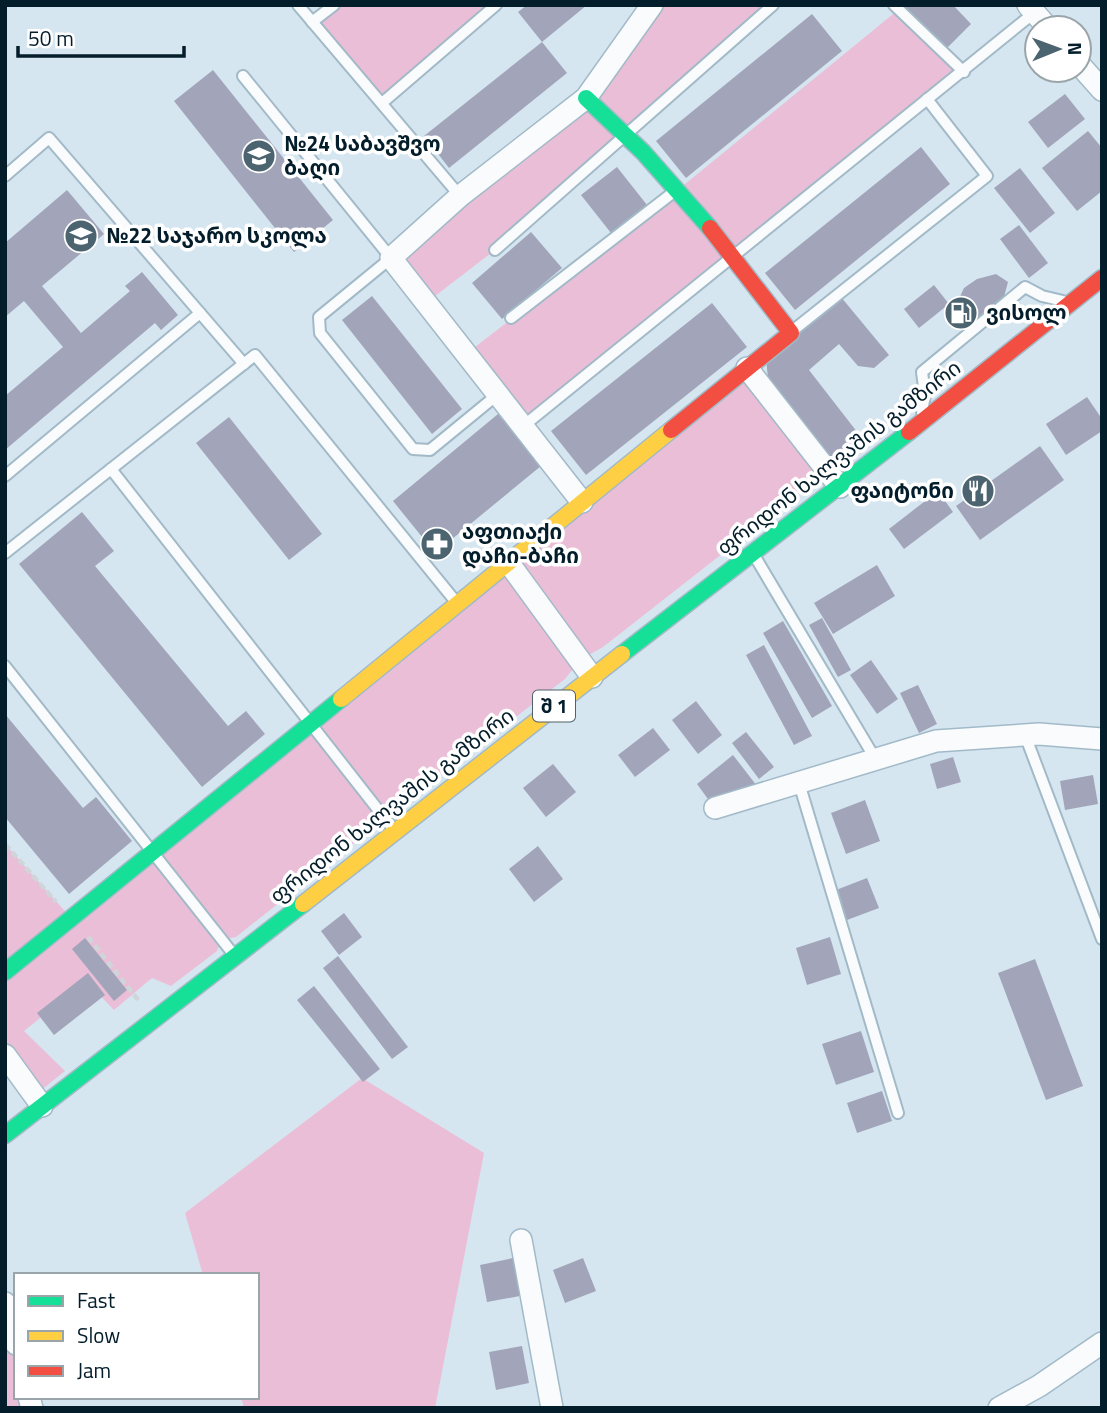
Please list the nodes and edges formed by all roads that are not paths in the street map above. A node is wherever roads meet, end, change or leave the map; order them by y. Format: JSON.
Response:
{"nodes":[{"id":1,"x":298,"y":5,"type":"edge"},
{"id":2,"x":334,"y":5,"type":"edge"},
{"id":3,"x":496,"y":5,"type":"edge"},
{"id":4,"x":652,"y":5,"type":"edge"},
{"id":5,"x":773,"y":5,"type":"edge"},
{"id":6,"x":894,"y":5,"type":"edge"},
{"id":7,"x":312,"y":22,"type":"junction"},
{"id":8,"x":1023,"y":26,"type":"edge"},
{"id":9,"x":964,"y":72,"type":"junction"},
{"id":10,"x":243,"y":76,"type":"dead end"},
{"id":11,"x":586,"y":98,"type":"junction"},
{"id":12,"x":927,"y":99,"type":"junction"},
{"id":13,"x":382,"y":103,"type":"junction"},
{"id":14,"x":627,"y":132,"type":"junction"},
{"id":15,"x":5,"y":176,"type":"edge"},
{"id":16,"x":679,"y":189,"type":"junction"},
{"id":17,"x":460,"y":196,"type":"junction"},
{"id":18,"x":495,"y":250,"type":"dead end"},
{"id":19,"x":733,"y":257,"type":"junction"},
{"id":20,"x":391,"y":258,"type":"junction"},
{"id":21,"x":1102,"y":278,"type":"edge"},
{"id":22,"x":1069,"y":302,"type":"junction"},
{"id":23,"x":200,"y":313,"type":"junction"},
{"id":24,"x":512,"y":318,"type":"dead end"},
{"id":25,"x":791,"y":333,"type":"junction"},
{"id":26,"x":244,"y":364,"type":"junction"},
{"id":27,"x":747,"y":368,"type":"junction"},
{"id":28,"x":497,"y":395,"type":"junction"},
{"id":29,"x":921,"y":420,"type":"junction"},
{"id":30,"x":522,"y":427,"type":"junction"},
{"id":31,"x":111,"y":469,"type":"junction"},
{"id":32,"x":5,"y":476,"type":"edge"},
{"id":33,"x":840,"y":487,"type":"junction"},
{"id":34,"x":582,"y":502,"type":"junction"},
{"id":35,"x":5,"y":553,"type":"edge"},
{"id":36,"x":752,"y":553,"type":"junction"},
{"id":37,"x":508,"y":562,"type":"junction"},
{"id":38,"x":457,"y":604,"type":"junction"},
{"id":39,"x":5,"y":666,"type":"edge"},
{"id":40,"x":592,"y":677,"type":"junction"},
{"id":41,"x":311,"y":724,"type":"junction"},
{"id":42,"x":1025,"y":735,"type":"junction"},
{"id":43,"x":1102,"y":739,"type":"edge"},
{"id":44,"x":876,"y":760,"type":"junction"},
{"id":45,"x":799,"y":783,"type":"junction"},
{"id":46,"x":715,"y":808,"type":"dead end"},
{"id":47,"x":396,"y":832,"type":"junction"},
{"id":48,"x":152,"y":852,"type":"junction"},
{"id":49,"x":1102,"y":940,"type":"edge"},
{"id":50,"x":234,"y":954,"type":"junction"},
{"id":51,"x":5,"y":972,"type":"edge"},
{"id":52,"x":5,"y":1055,"type":"edge"},
{"id":53,"x":42,"y":1106,"type":"junction"},
{"id":54,"x":898,"y":1113,"type":"dead end"},
{"id":55,"x":5,"y":1135,"type":"edge"},
{"id":56,"x":521,"y":1240,"type":"dead end"},
{"id":57,"x":5,"y":1303,"type":"edge"},
{"id":58,"x":14,"y":1337,"type":"edge"},
{"id":59,"x":1102,"y":1343,"type":"edge"},
{"id":60,"x":552,"y":1408,"type":"edge"},
{"id":61,"x":999,"y":1408,"type":"edge"}],
"edges":[{"from":1,"to":7,"type":"lane"},
{"from":2,"to":7,"type":"lane"},
{"from":3,"to":13,"type":"lane"},
{"from":4,"to":11,"type":"street"},
{"from":5,"to":14,"type":"lane"},
{"from":6,"to":9,"type":"lane"},
{"from":7,"to":13,"type":"lane"},
{"from":8,"to":9,"type":"lane"},
{"from":9,"to":12,"type":"lane"},
{"from":10,"to":20,"type":"lane"},
{"from":11,"to":14,"type":"main road"},
{"from":11,"to":17,"type":"street"},
{"from":12,"to":19,"type":"lane"},
{"from":12,"to":25,"type":"lane"},
{"from":13,"to":17,"type":"lane"},
{"from":14,"to":16,"type":"main road"},
{"from":14,"to":18,"type":"lane"},
{"from":15,"to":23,"type":"lane"},
{"from":16,"to":19,"type":"main road"},
{"from":16,"to":24,"type":"lane"},
{"from":17,"to":20,"type":"street"},
{"from":19,"to":25,"type":"main road"},
{"from":19,"to":30,"type":"lane"},
{"from":20,"to":28,"type":"street"},
{"from":20,"to":28,"type":"lane"},
{"from":21,"to":22,"type":"main road","name":"ფრიდონ ხალვაშის გამზირი","number":"შ 1"},
{"from":22,"to":29,"type":"main road","name":"ფრიდონ ხალვაშის გამზირი","number":"შ 1"},
{"from":22,"to":29,"type":"lane"},
{"from":23,"to":26,"type":"lane"},
{"from":23,"to":32,"type":"lane"},
{"from":25,"to":27,"type":"main road"},
{"from":26,"to":31,"type":"lane"},
{"from":26,"to":38,"type":"lane"},
{"from":27,"to":33,"type":"street"},
{"from":27,"to":34,"type":"main road"},
{"from":28,"to":30,"type":"street"},
{"from":29,"to":33,"type":"main road","name":"ფრიდონ ხალვაშის გამზირი","number":"შ 1"},
{"from":30,"to":34,"type":"street"},
{"from":31,"to":35,"type":"lane"},
{"from":31,"to":41,"type":"lane"},
{"from":33,"to":36,"type":"main road","name":"ფრიდონ ხალვაშის გამზირი","number":"შ 1"},
{"from":34,"to":37,"type":"main road"},
{"from":36,"to":40,"type":"main road","name":"ფრიდონ ხალვაშის გამზირი","number":"შ 1"},
{"from":36,"to":44,"type":"lane"},
{"from":37,"to":38,"type":"main road"},
{"from":37,"to":40,"type":"street"},
{"from":38,"to":41,"type":"main road"},
{"from":39,"to":48,"type":"lane"},
{"from":40,"to":47,"type":"main road","name":"ფრიდონ ხალვაშის გამზირი","number":"შ 1"},
{"from":41,"to":47,"type":"lane"},
{"from":41,"to":48,"type":"main road"},
{"from":42,"to":43,"type":"street"},
{"from":42,"to":44,"type":"street"},
{"from":42,"to":49,"type":"lane"},
{"from":44,"to":45,"type":"street"},
{"from":45,"to":46,"type":"street"},
{"from":45,"to":54,"type":"lane"},
{"from":47,"to":50,"type":"main road","name":"ფრიდონ ხალვაშის გამზირი","number":"შ 1"},
{"from":48,"to":50,"type":"lane"},
{"from":48,"to":51,"type":"main road"},
{"from":50,"to":53,"type":"main road","name":"ფრიდონ ხალვაშის გამზირი","number":"შ 1"},
{"from":52,"to":53,"type":"street"},
{"from":53,"to":55,"type":"main road","name":"ფრიდონ ხალვაშის გამზირი","number":"შ 1"},
{"from":56,"to":60,"type":"street"},
{"from":57,"to":58,"type":"street"},
{"from":59,"to":61,"type":"street"}]}
